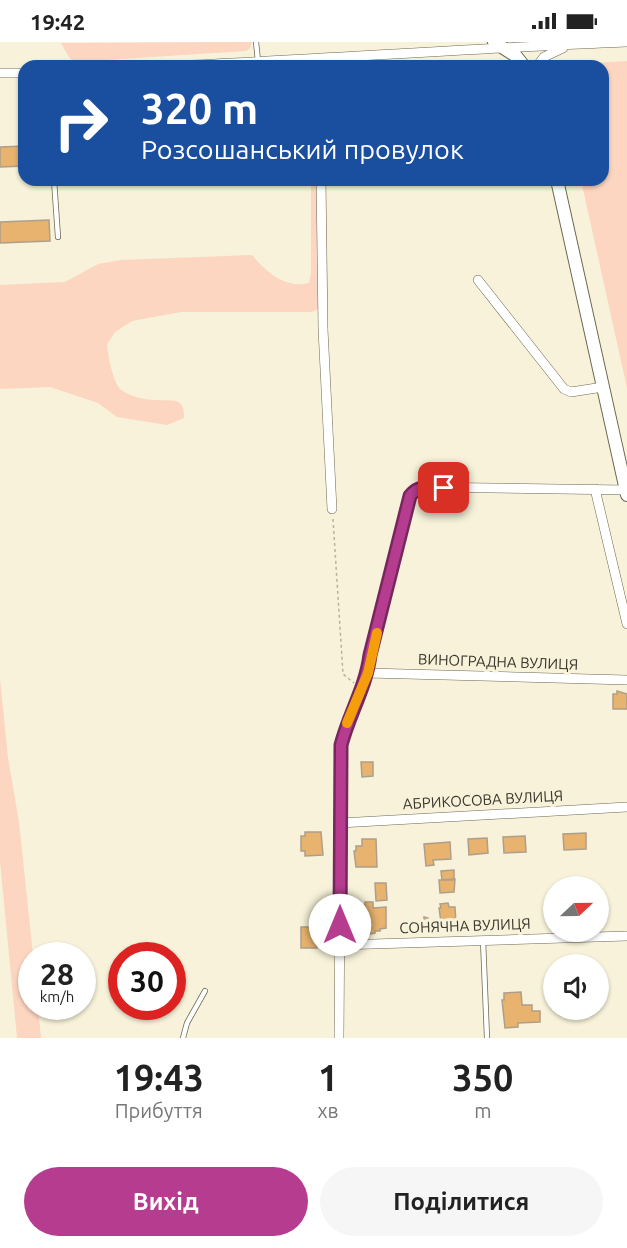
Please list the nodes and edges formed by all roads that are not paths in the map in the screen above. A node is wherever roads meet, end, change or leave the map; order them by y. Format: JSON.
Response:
{"nodes":[{"id":1,"x":256,"y":42,"type":"edge"},
{"id":2,"x":461,"y":42,"type":"edge"},
{"id":3,"x":627,"y":42,"type":"edge"},
{"id":4,"x":571,"y":45,"type":"junction"},
{"id":5,"x":507,"y":47,"type":"edge"},
{"id":6,"x":448,"y":52,"type":"junction"},
{"id":7,"x":258,"y":60,"type":"edge"},
{"id":8,"x":335,"y":60,"type":"edge"},
{"id":9,"x":519,"y":60,"type":"edge"},
{"id":10,"x":542,"y":60,"type":"edge"},
{"id":11,"x":0,"y":73,"type":"edge"},
{"id":12,"x":18,"y":73,"type":"edge"},
{"id":13,"x":54,"y":186,"type":"edge"},
{"id":14,"x":321,"y":186,"type":"edge"},
{"id":15,"x":558,"y":186,"type":"edge"},
{"id":16,"x":58,"y":237,"type":"dead end"},
{"id":17,"x":478,"y":280,"type":"dead end"},
{"id":18,"x":603,"y":387,"type":"junction"},
{"id":19,"x":595,"y":489,"type":"junction"},
{"id":20,"x":626,"y":492,"type":"edge"},
{"id":21,"x":332,"y":509,"type":"road end"},
{"id":22,"x":627,"y":624,"type":"edge"},
{"id":23,"x":368,"y":673,"type":"junction"},
{"id":24,"x":627,"y":680,"type":"edge"},
{"id":25,"x":627,"y":807,"type":"edge"},
{"id":26,"x":340,"y":823,"type":"junction"},
{"id":27,"x":627,"y":936,"type":"edge"},
{"id":28,"x":483,"y":940,"type":"junction"},
{"id":29,"x":340,"y":945,"type":"junction"},
{"id":30,"x":205,"y":991,"type":"dead end"},
{"id":31,"x":183,"y":1038,"type":"edge"},
{"id":32,"x":339,"y":1038,"type":"edge"},
{"id":33,"x":487,"y":1038,"type":"edge"}],
"edges":[{"from":1,"to":7,"type":"lane"},
{"from":2,"to":6,"type":"street"},
{"from":3,"to":4,"type":"street"},
{"from":4,"to":5,"type":"street"},
{"from":4,"to":10,"type":"street"},
{"from":5,"to":6,"type":"street"},
{"from":5,"to":9,"type":"street"},
{"from":6,"to":8,"type":"street"},
{"from":11,"to":12,"type":"street"},
{"from":13,"to":16,"type":"lane"},
{"from":14,"to":21,"type":"street"},
{"from":15,"to":18,"type":"street"},
{"from":17,"to":18,"type":"street"},
{"from":18,"to":20,"type":"street"},
{"from":19,"to":20,"type":"street"},
{"from":19,"to":22,"type":"street"},
{"from":19,"to":23,"type":"street"},
{"from":23,"to":24,"type":"street","name":"ВИНОГРАДНА ВУЛИЦЯ"},
{"from":23,"to":26,"type":"street"},
{"from":25,"to":26,"type":"street","name":"АБРИКОСОВА ВУЛИЦЯ"},
{"from":26,"to":29,"type":"street"},
{"from":27,"to":28,"type":"street","name":"СОНЯЧНА ВУЛИЦЯ"},
{"from":28,"to":29,"type":"street","name":"СОНЯЧНА ВУЛИЦЯ"},
{"from":28,"to":33,"type":"lane"},
{"from":29,"to":32,"type":"street"},
{"from":30,"to":31,"type":"lane"}]}
